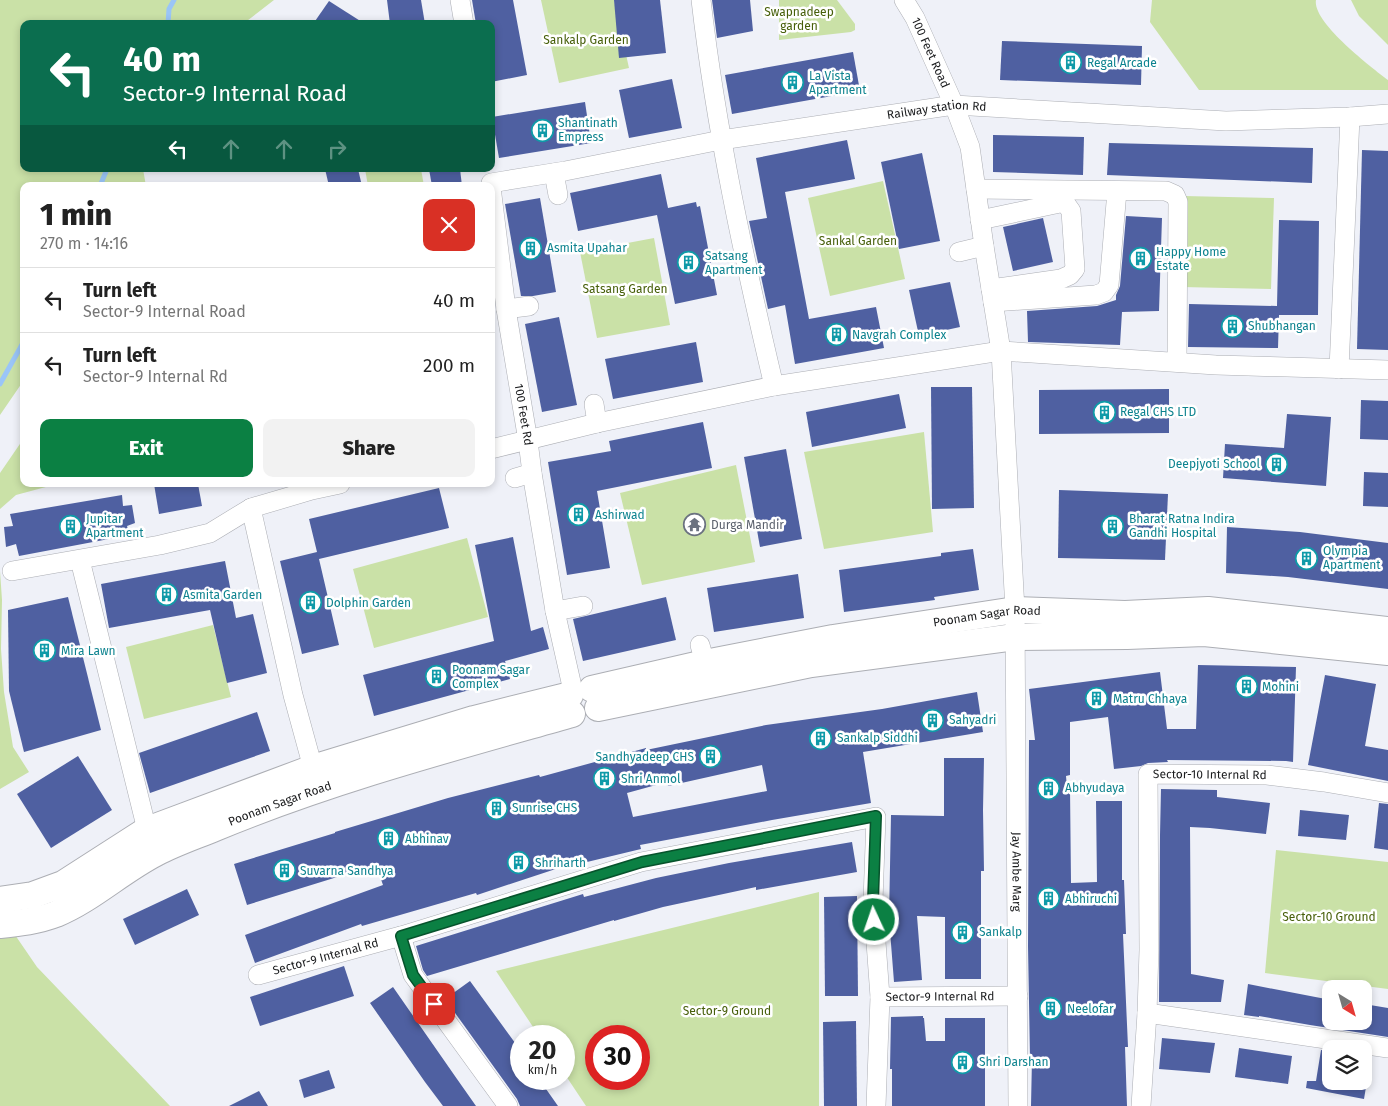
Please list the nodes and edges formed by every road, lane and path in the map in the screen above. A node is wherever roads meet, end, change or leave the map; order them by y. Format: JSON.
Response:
{"nodes":[{"id":1,"x":460,"y":0,"type":"edge"},
{"id":2,"x":701,"y":0,"type":"edge"},
{"id":3,"x":904,"y":0,"type":"edge"},
{"id":4,"x":463,"y":20,"type":"edge"},
{"id":5,"x":954,"y":105,"type":"junction"},
{"id":6,"x":1388,"y":114,"type":"edge"},
{"id":7,"x":1350,"y":117,"type":"junction"},
{"id":8,"x":721,"y":140,"type":"junction"},
{"id":9,"x":559,"y":172,"type":"junction"},
{"id":10,"x":490,"y":181,"type":"edge"},
{"id":11,"x":976,"y":189,"type":"junction"},
{"id":12,"x":1117,"y":191,"type":"junction"},
{"id":13,"x":564,"y":194,"type":"dead end"},
{"id":14,"x":980,"y":220,"type":"junction"},
{"id":15,"x":495,"y":221,"type":"edge"},
{"id":16,"x":984,"y":246,"type":"junction"},
{"id":17,"x":959,"y":252,"type":"dead end"},
{"id":18,"x":992,"y":296,"type":"junction"},
{"id":19,"x":528,"y":306,"type":"dead end"},
{"id":20,"x":506,"y":309,"type":"junction"},
{"id":21,"x":1001,"y":351,"type":"junction"},
{"id":22,"x":1177,"y":362,"type":"junction"},
{"id":23,"x":1339,"y":369,"type":"junction"},
{"id":24,"x":1388,"y":370,"type":"edge"},
{"id":25,"x":786,"y":390,"type":"junction"},
{"id":26,"x":594,"y":404,"type":"dead end"},
{"id":27,"x":597,"y":423,"type":"junction"},
{"id":28,"x":528,"y":440,"type":"junction"},
{"id":29,"x":495,"y":448,"type":"edge"},
{"id":30,"x":326,"y":487,"type":"edge"},
{"id":31,"x":251,"y":508,"type":"junction"},
{"id":32,"x":80,"y":560,"type":"junction"},
{"id":33,"x":12,"y":571,"type":"dead end"},
{"id":34,"x":583,"y":606,"type":"dead end"},
{"id":35,"x":1015,"y":610,"type":"junction"},
{"id":36,"x":555,"y":611,"type":"junction"},
{"id":37,"x":1388,"y":630,"type":"edge"},
{"id":38,"x":1015,"y":637,"type":"junction"},
{"id":39,"x":1388,"y":652,"type":"edge"},
{"id":40,"x":581,"y":699,"type":"junction"},
{"id":41,"x":313,"y":768,"type":"junction"},
{"id":42,"x":1388,"y":793,"type":"edge"},
{"id":43,"x":152,"y":841,"type":"junction"},
{"id":44,"x":0,"y":900,"type":"edge"},
{"id":45,"x":0,"y":925,"type":"edge"},
{"id":46,"x":401,"y":936,"type":"junction"},
{"id":47,"x":258,"y":976,"type":"dead end"},
{"id":48,"x":1018,"y":996,"type":"junction"},
{"id":49,"x":880,"y":997,"type":"junction"},
{"id":50,"x":1147,"y":1013,"type":"junction"},
{"id":51,"x":1388,"y":1048,"type":"edge"},
{"id":52,"x":508,"y":1106,"type":"edge"},
{"id":53,"x":876,"y":1106,"type":"edge"},
{"id":54,"x":1018,"y":1106,"type":"edge"},
{"id":55,"x":1141,"y":1106,"type":"edge"}],
"edges":[{"from":1,"to":4,"type":"street"},
{"from":2,"to":8,"type":"street"},
{"from":3,"to":5,"type":"street","name":"100 Feet Road"},
{"from":5,"to":7,"type":"street","name":"Railway station Rd"},
{"from":5,"to":8,"type":"street","name":"Railway station Rd"},
{"from":5,"to":11,"type":"street","name":"100 Feet Road"},
{"from":6,"to":7,"type":"street","name":"Railway station Rd"},
{"from":7,"to":23,"type":"street"},
{"from":8,"to":9,"type":"street","name":"Railway station Rd"},
{"from":8,"to":25,"type":"street"},
{"from":9,"to":10,"type":"street","name":"Railway station Rd"},
{"from":9,"to":13,"type":"street"},
{"from":11,"to":12,"type":"street"},
{"from":11,"to":14,"type":"street","name":"100 Feet Road"},
{"from":12,"to":18,"type":"street"},
{"from":12,"to":22,"type":"street"},
{"from":14,"to":16,"type":"street","name":"100 Feet Road"},
{"from":14,"to":18,"type":"street"},
{"from":15,"to":20,"type":"street","name":"100 Feet Rd"},
{"from":16,"to":17,"type":"street"},
{"from":16,"to":18,"type":"street","name":"100 Feet Road"},
{"from":18,"to":21,"type":"street","name":"100 Feet Road"},
{"from":19,"to":20,"type":"street"},
{"from":20,"to":28,"type":"street","name":"100 Feet Rd"},
{"from":21,"to":22,"type":"street"},
{"from":21,"to":25,"type":"street"},
{"from":21,"to":35,"type":"street","name":"Jay Ambe Marg"},
{"from":22,"to":23,"type":"street"},
{"from":23,"to":24,"type":"street"},
{"from":25,"to":27,"type":"street"},
{"from":26,"to":27,"type":"street"},
{"from":27,"to":28,"type":"street"},
{"from":28,"to":29,"type":"street"},
{"from":28,"to":36,"type":"street","name":"100 Feet Rd"},
{"from":30,"to":31,"type":"street"},
{"from":31,"to":32,"type":"street"},
{"from":31,"to":41,"type":"street"},
{"from":32,"to":33,"type":"street"},
{"from":32,"to":43,"type":"street"},
{"from":34,"to":36,"type":"street"},
{"from":35,"to":37,"type":"main road","name":"Poonam Sagar Road"},
{"from":35,"to":38,"type":"street","name":"Jay Ambe Marg"},
{"from":35,"to":40,"type":"main road","name":"Poonam Sagar Road"},
{"from":36,"to":40,"type":"street","name":"100 Feet Rd"},
{"from":38,"to":39,"type":"main road","name":"Poonam Sagar Road"},
{"from":38,"to":40,"type":"main road","name":"Poonam Sagar Road"},
{"from":38,"to":48,"type":"street","name":"Jay Ambe Marg"},
{"from":40,"to":41,"type":"main road","name":"Poonam Sagar Road"},
{"from":40,"to":43,"type":"main road","name":"Poonam Sagar Road"},
{"from":41,"to":43,"type":"main road","name":"Poonam Sagar Road"},
{"from":42,"to":50,"type":"street","name":"Sector-10 Internal Rd"},
{"from":43,"to":44,"type":"main road","name":"Poonam Sagar Road"},
{"from":43,"to":45,"type":"main road","name":"Poonam Sagar Road"},
{"from":46,"to":47,"type":"street","name":"Sector-9 Internal Rd"},
{"from":46,"to":49,"type":"street","name":"Sector-9 Internal Rd"},
{"from":46,"to":52,"type":"street"},
{"from":48,"to":49,"type":"street","name":"Sector-9 Internal Rd"},
{"from":48,"to":54,"type":"street","name":"Jay Ambe Marg"},
{"from":49,"to":53,"type":"street","name":"Sector-9 Internal Rd"},
{"from":50,"to":51,"type":"street"},
{"from":50,"to":55,"type":"street","name":"Sector-10 Internal Rd"}]}
